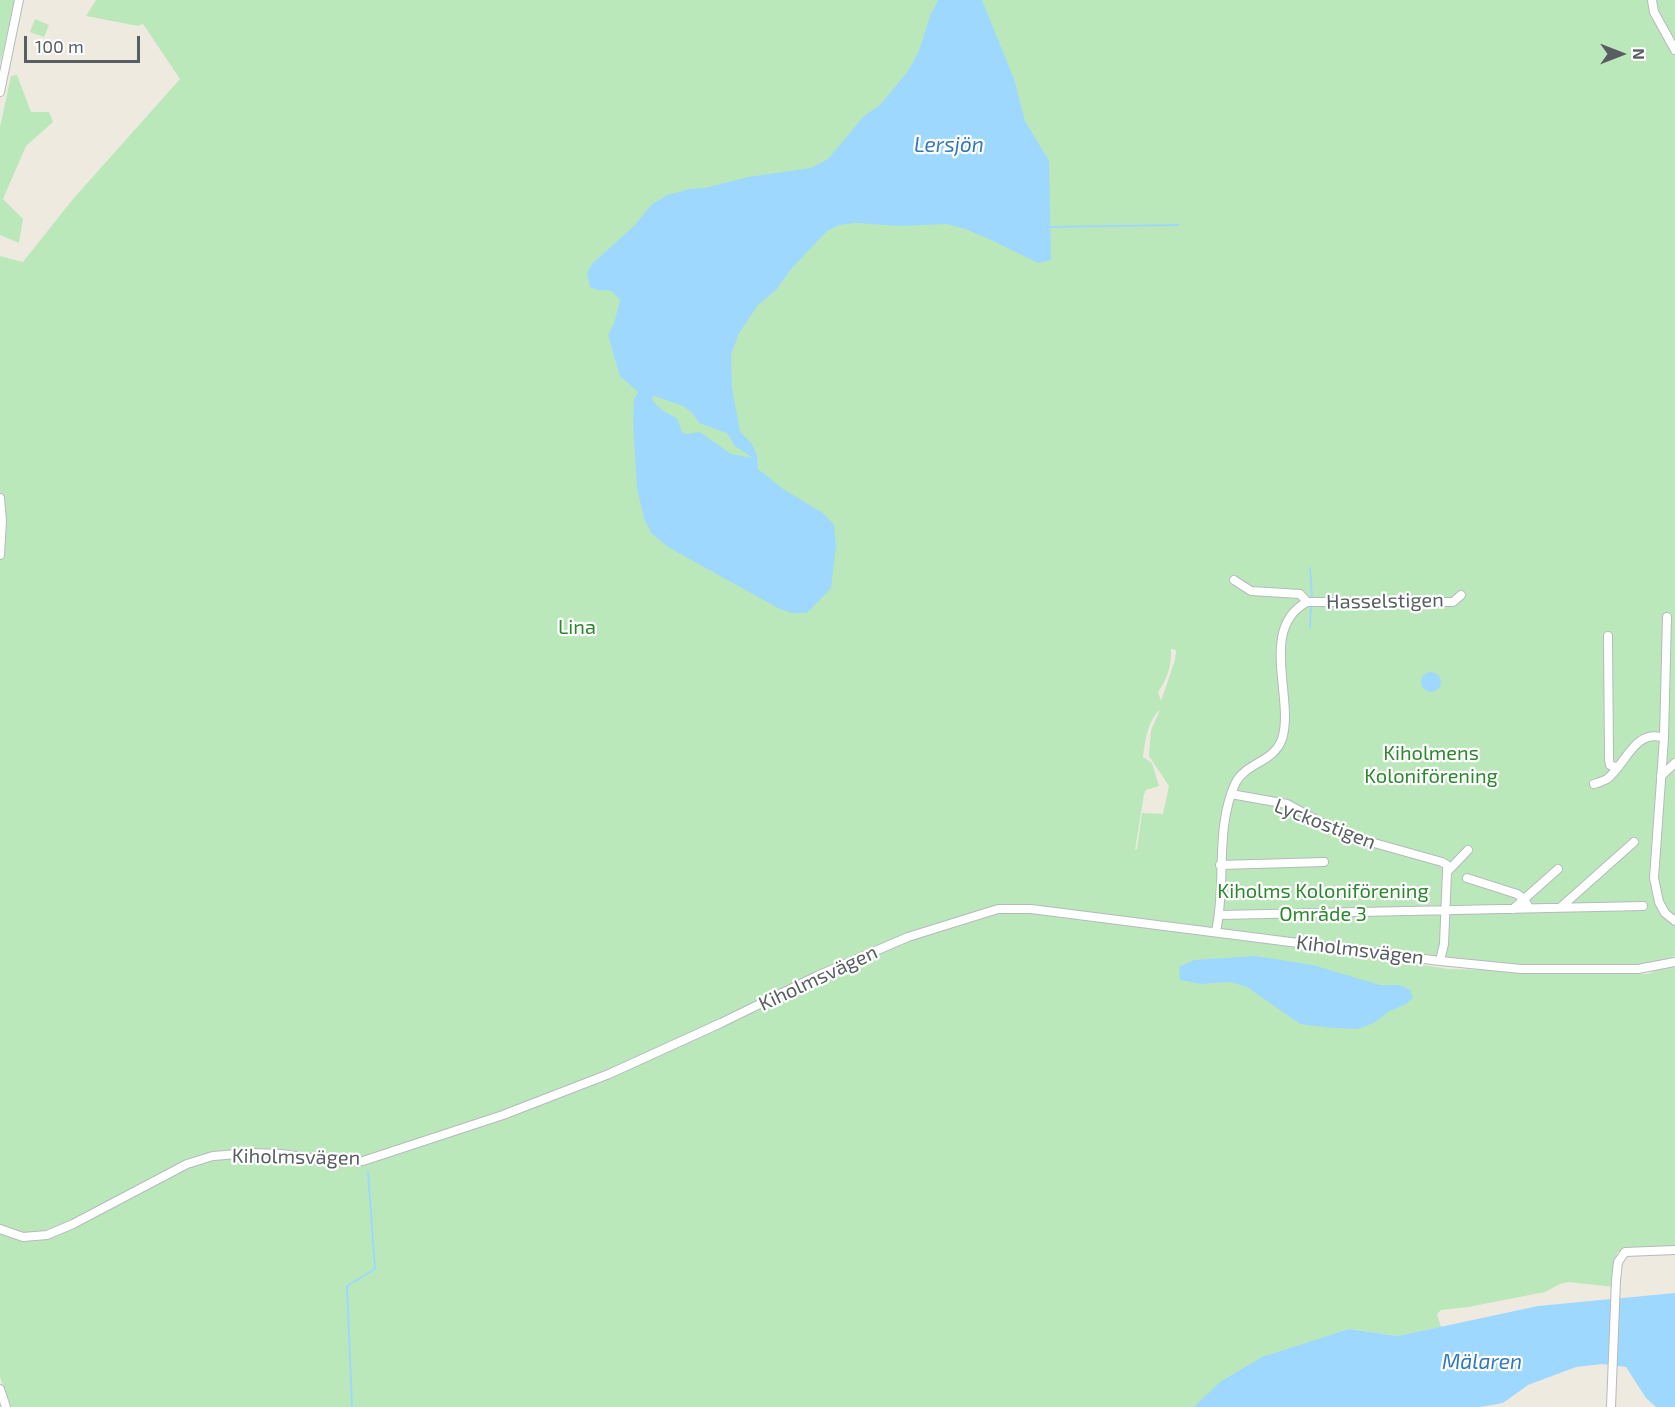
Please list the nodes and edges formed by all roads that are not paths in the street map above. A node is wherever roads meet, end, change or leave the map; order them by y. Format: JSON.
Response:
{"nodes":[{"id":1,"x":19,"y":0,"type":"edge"},
{"id":2,"x":1652,"y":0,"type":"edge"},
{"id":3,"x":1675,"y":50,"type":"edge"},
{"id":4,"x":0,"y":92,"type":"edge"},
{"id":5,"x":0,"y":498,"type":"edge"},
{"id":6,"x":0,"y":555,"type":"edge"},
{"id":7,"x":1234,"y":580,"type":"dead end"},
{"id":8,"x":1461,"y":595,"type":"dead end"},
{"id":9,"x":1307,"y":603,"type":"junction"},
{"id":10,"x":1667,"y":617,"type":"dead end"},
{"id":11,"x":1608,"y":636,"type":"dead end"},
{"id":12,"x":1664,"y":738,"type":"junction"},
{"id":13,"x":1675,"y":763,"type":"edge"},
{"id":14,"x":1619,"y":766,"type":"junction"},
{"id":15,"x":1661,"y":776,"type":"junction"},
{"id":16,"x":1594,"y":784,"type":"dead end"},
{"id":17,"x":1231,"y":794,"type":"junction"},
{"id":18,"x":1634,"y":842,"type":"dead end"},
{"id":19,"x":1468,"y":850,"type":"dead end"},
{"id":20,"x":1324,"y":862,"type":"dead end"},
{"id":21,"x":1220,"y":865,"type":"junction"},
{"id":22,"x":1558,"y":869,"type":"dead end"},
{"id":23,"x":1447,"y":872,"type":"junction"},
{"id":24,"x":1467,"y":878,"type":"dead end"},
{"id":25,"x":1524,"y":899,"type":"junction"},
{"id":26,"x":1642,"y":906,"type":"dead end"},
{"id":27,"x":1560,"y":908,"type":"junction"},
{"id":28,"x":1513,"y":909,"type":"junction"},
{"id":29,"x":1529,"y":909,"type":"junction"},
{"id":30,"x":1446,"y":911,"type":"junction"},
{"id":31,"x":1219,"y":915,"type":"junction"},
{"id":32,"x":1675,"y":921,"type":"edge"},
{"id":33,"x":1216,"y":931,"type":"junction"},
{"id":34,"x":1440,"y":961,"type":"junction"},
{"id":35,"x":1674,"y":964,"type":"edge"},
{"id":36,"x":0,"y":1229,"type":"edge"},
{"id":37,"x":1675,"y":1250,"type":"edge"},
{"id":38,"x":0,"y":1389,"type":"edge"},
{"id":39,"x":6,"y":1407,"type":"edge"},
{"id":40,"x":1611,"y":1407,"type":"edge"}],
"edges":[{"from":1,"to":4,"type":"street"},
{"from":2,"to":3,"type":"street"},
{"from":5,"to":6,"type":"street"},
{"from":7,"to":9,"type":"street","name":"Hasselstigen"},
{"from":8,"to":9,"type":"street","name":"Hasselstigen"},
{"from":9,"to":17,"type":"street","name":"Hasselstigen"},
{"from":10,"to":12,"type":"street"},
{"from":11,"to":14,"type":"street"},
{"from":12,"to":14,"type":"street"},
{"from":12,"to":15,"type":"street"},
{"from":13,"to":15,"type":"street"},
{"from":14,"to":16,"type":"street"},
{"from":15,"to":32,"type":"street"},
{"from":17,"to":21,"type":"street","name":"Hasselstigen"},
{"from":17,"to":23,"type":"street","name":"Lyckostigen"},
{"from":18,"to":27,"type":"street"},
{"from":19,"to":23,"type":"street"},
{"from":20,"to":21,"type":"street"},
{"from":21,"to":31,"type":"street","name":"Hasselstigen"},
{"from":22,"to":25,"type":"street"},
{"from":23,"to":30,"type":"street"},
{"from":24,"to":25,"type":"street"},
{"from":25,"to":28,"type":"street"},
{"from":25,"to":29,"type":"street"},
{"from":26,"to":27,"type":"street"},
{"from":27,"to":29,"type":"street"},
{"from":28,"to":29,"type":"street"},
{"from":28,"to":30,"type":"street"},
{"from":30,"to":31,"type":"street"},
{"from":30,"to":34,"type":"street"},
{"from":31,"to":33,"type":"street","name":"Hasselstigen"},
{"from":33,"to":34,"type":"street","name":"Kiholmsvägen"},
{"from":33,"to":36,"type":"street","name":"Kiholmsvägen"},
{"from":34,"to":35,"type":"street","name":"Kiholmsvägen"},
{"from":37,"to":40,"type":"street"},
{"from":38,"to":39,"type":"street"}]}
